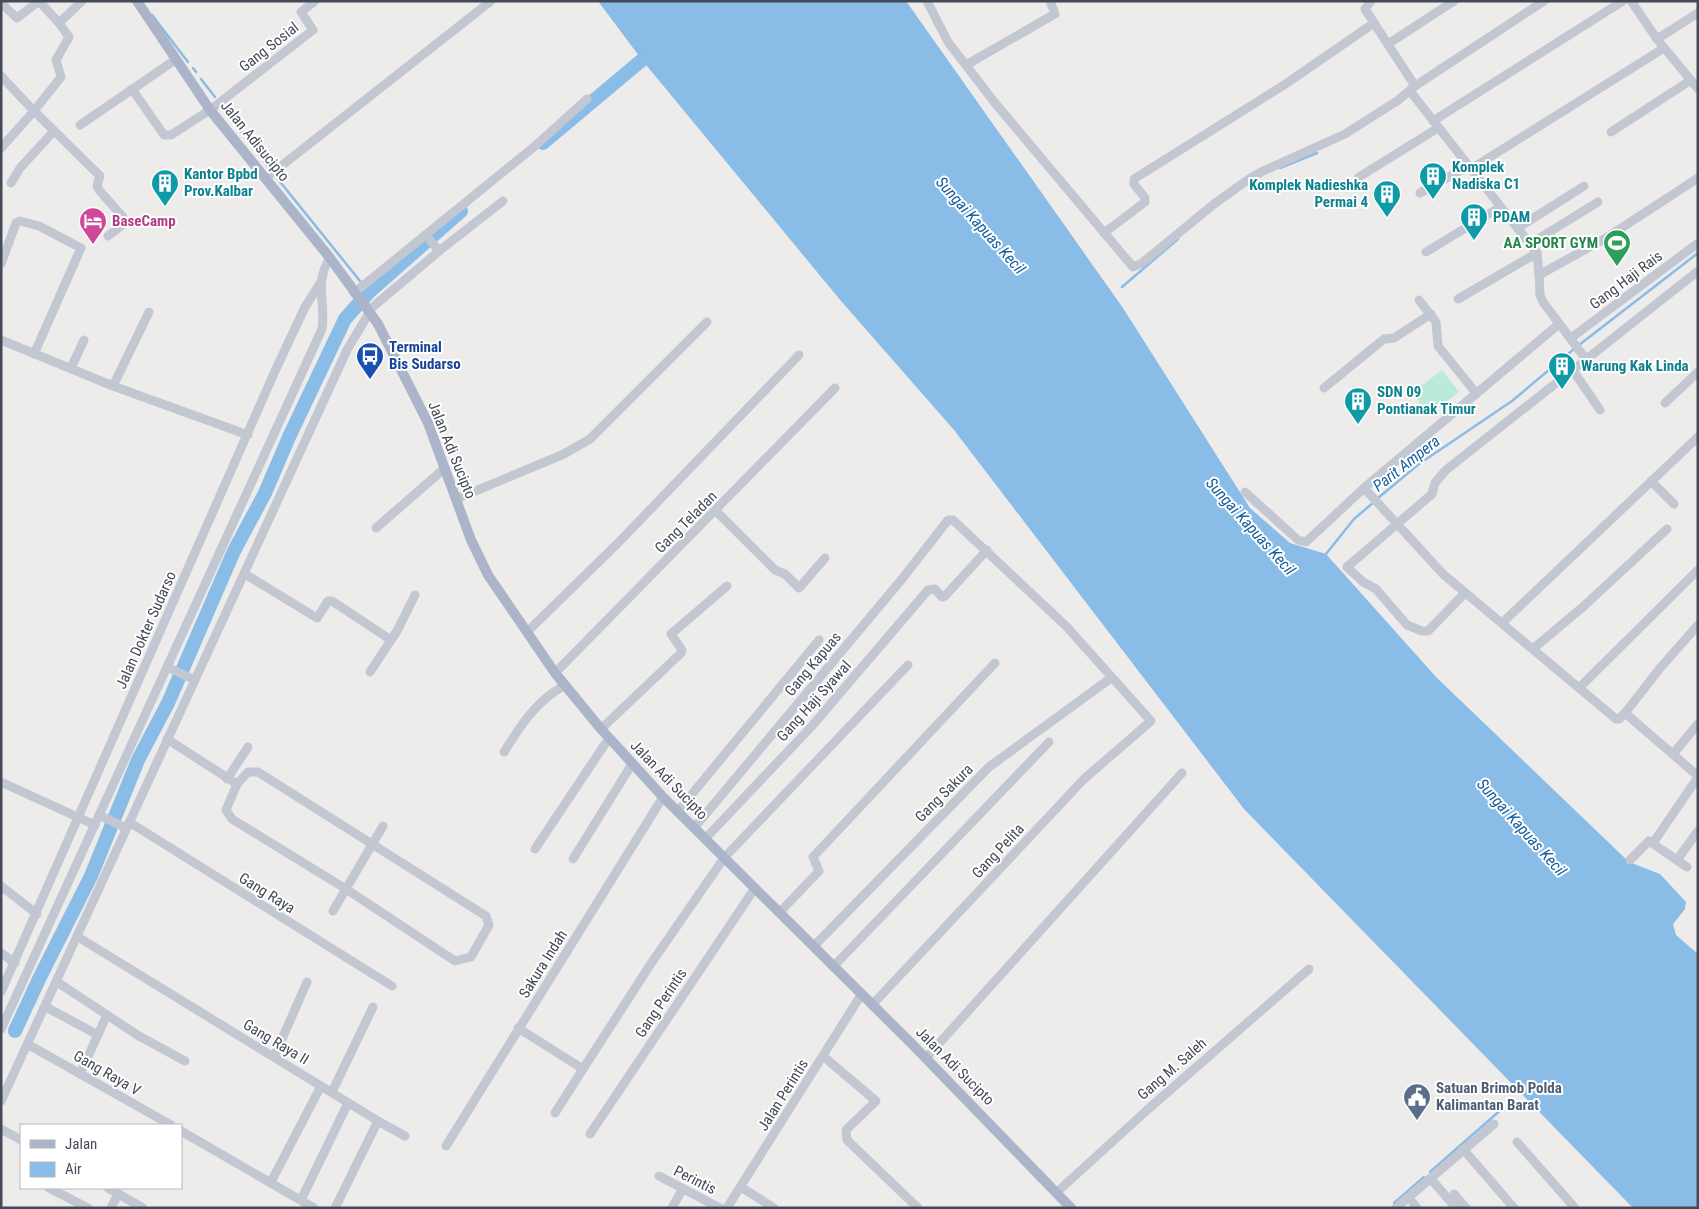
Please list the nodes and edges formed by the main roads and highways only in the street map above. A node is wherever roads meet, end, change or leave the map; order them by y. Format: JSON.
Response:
{"nodes":[{"id":1,"x":137,"y":1,"type":"edge"},
{"id":2,"x":362,"y":303,"type":"joint"},
{"id":3,"x":1071,"y":1208,"type":"edge"}],
"edges":[{"from":1,"to":2,"type":"main road","name":"Jalan Adisucipto"},
{"from":2,"to":3,"type":"main road","name":"Jalan Adi Sucipto"}]}
